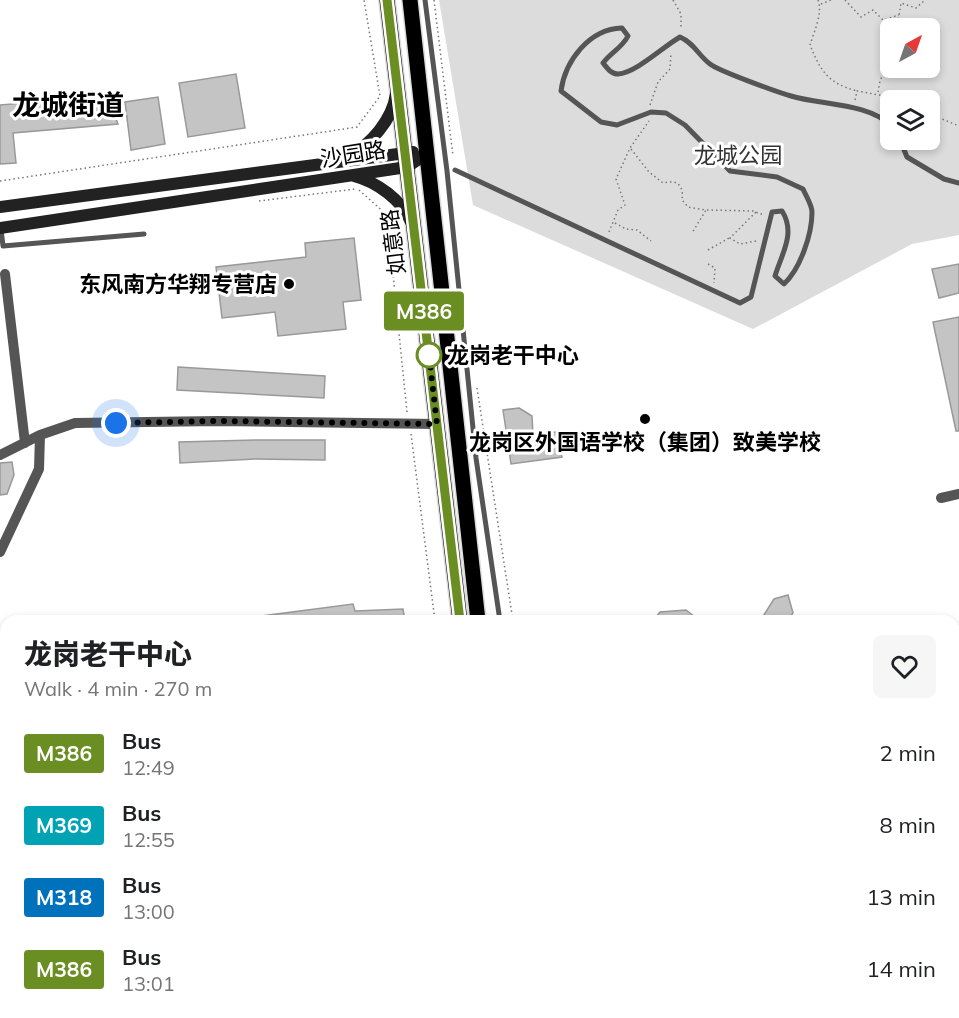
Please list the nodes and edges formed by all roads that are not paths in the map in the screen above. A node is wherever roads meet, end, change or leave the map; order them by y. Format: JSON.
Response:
{"nodes":[{"id":1,"x":387,"y":0,"type":"edge"},
{"id":2,"x":410,"y":0,"type":"edge"},
{"id":3,"x":425,"y":0,"type":"edge"},
{"id":4,"x":397,"y":87,"type":"junction"},
{"id":5,"x":880,"y":118,"type":"edge"},
{"id":6,"x":904,"y":150,"type":"edge"},
{"id":7,"x":426,"y":154,"type":"junction"},
{"id":8,"x":406,"y":159,"type":"junction"},
{"id":9,"x":345,"y":160,"type":"junction"},
{"id":10,"x":455,"y":170,"type":"road end"},
{"id":11,"x":350,"y":175,"type":"junction"},
{"id":12,"x":959,"y":183,"type":"edge"},
{"id":13,"x":0,"y":207,"type":"edge"},
{"id":14,"x":0,"y":228,"type":"edge"},
{"id":15,"x":414,"y":228,"type":"junction"},
{"id":16,"x":144,"y":234,"type":"dead end"},
{"id":17,"x":5,"y":274,"type":"dead end"},
{"id":18,"x":437,"y":424,"type":"junction"},
{"id":19,"x":40,"y":435,"type":"junction"},
{"id":20,"x":25,"y":442,"type":"junction"},
{"id":21,"x":0,"y":455,"type":"edge"},
{"id":22,"x":959,"y":494,"type":"edge"},
{"id":23,"x":941,"y":498,"type":"dead end"},
{"id":24,"x":0,"y":552,"type":"edge"},
{"id":25,"x":459,"y":615,"type":"edge"},
{"id":26,"x":477,"y":615,"type":"edge"},
{"id":27,"x":499,"y":615,"type":"edge"}],
"edges":[{"from":1,"to":4,"type":"main road","name":"如意路"},
{"from":2,"to":7,"type":"main road","name":"如意路"},
{"from":3,"to":27,"type":"lane"},
{"from":4,"to":8,"type":"main road","name":"如意路"},
{"from":4,"to":9,"type":"street"},
{"from":5,"to":10,"type":"lane"},
{"from":6,"to":12,"type":"lane"},
{"from":7,"to":8,"type":"street","name":"沙园路"},
{"from":7,"to":26,"type":"main road","name":"如意路"},
{"from":8,"to":9,"type":"street","name":"沙园路"},
{"from":8,"to":11,"type":"street","name":"沙园路"},
{"from":8,"to":15,"type":"main road","name":"如意路"},
{"from":9,"to":13,"type":"street","name":"沙园路"},
{"from":11,"to":14,"type":"street","name":"沙园路"},
{"from":11,"to":15,"type":"street"},
{"from":14,"to":16,"type":"lane"},
{"from":15,"to":18,"type":"main road","name":"如意路"},
{"from":17,"to":20,"type":"street"},
{"from":18,"to":19,"type":"street"},
{"from":18,"to":25,"type":"main road","name":"如意路"},
{"from":19,"to":20,"type":"street"},
{"from":19,"to":24,"type":"street"},
{"from":20,"to":21,"type":"street"},
{"from":22,"to":23,"type":"street"}]}
